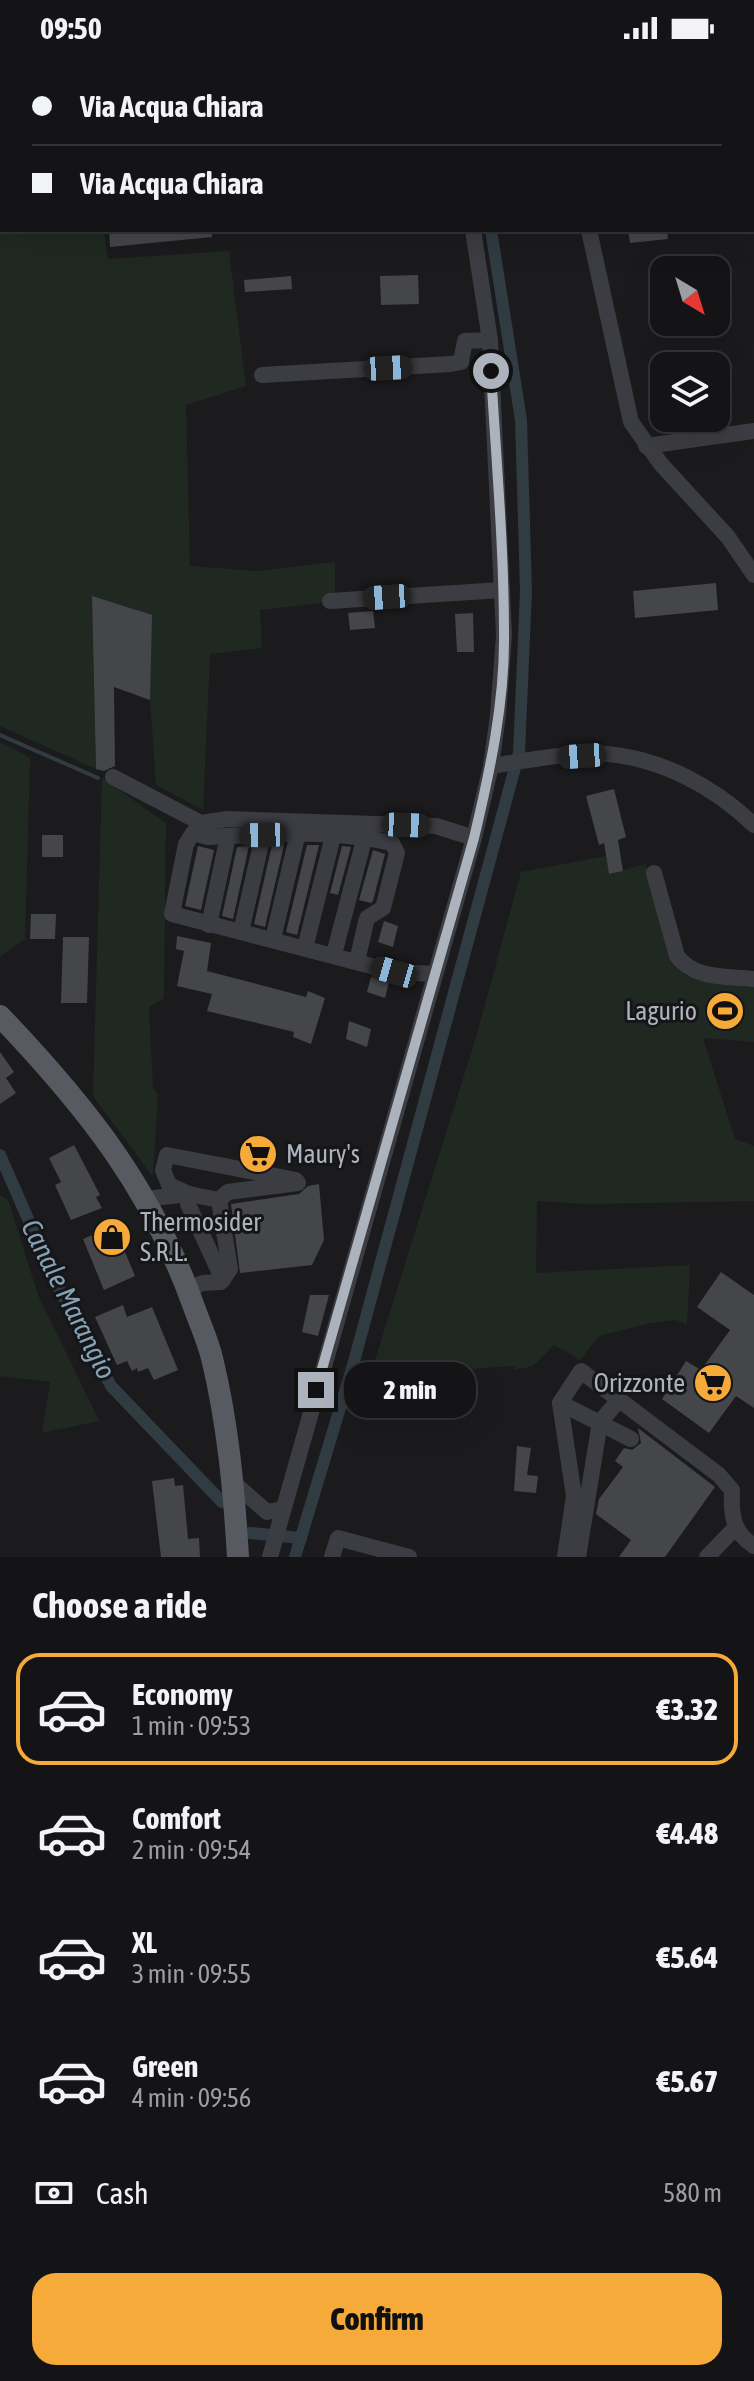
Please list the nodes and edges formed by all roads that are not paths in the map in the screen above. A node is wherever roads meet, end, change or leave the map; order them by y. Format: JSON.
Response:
{"nodes":[{"id":1,"x":473,"y":232,"type":"edge"},
{"id":2,"x":589,"y":232,"type":"edge"},
{"id":3,"x":490,"y":340,"type":"junction"},
{"id":4,"x":262,"y":375,"type":"dead end"},
{"id":5,"x":754,"y":431,"type":"edge"},
{"id":6,"x":646,"y":446,"type":"junction"},
{"id":7,"x":754,"y":575,"type":"edge"},
{"id":8,"x":502,"y":590,"type":"junction"},
{"id":9,"x":330,"y":601,"type":"dead end"},
{"id":10,"x":497,"y":765,"type":"junction"},
{"id":11,"x":113,"y":777,"type":"dead end"},
{"id":12,"x":754,"y":825,"type":"edge"},
{"id":13,"x":298,"y":833,"type":"junction"},
{"id":14,"x":263,"y":835,"type":"junction"},
{"id":15,"x":228,"y":836,"type":"junction"},
{"id":16,"x":333,"y":836,"type":"junction"},
{"id":17,"x":365,"y":836,"type":"junction"},
{"id":18,"x":474,"y":838,"type":"junction"},
{"id":19,"x":654,"y":873,"type":"dead end"},
{"id":20,"x":209,"y":925,"type":"junction"},
{"id":21,"x":241,"y":932,"type":"junction"},
{"id":22,"x":273,"y":939,"type":"junction"},
{"id":23,"x":305,"y":948,"type":"junction"},
{"id":24,"x":334,"y":954,"type":"junction"},
{"id":25,"x":357,"y":961,"type":"junction"},
{"id":26,"x":435,"y":974,"type":"junction"},
{"id":27,"x":754,"y":979,"type":"edge"},
{"id":28,"x":0,"y":1016,"type":"edge"},
{"id":29,"x":189,"y":1194,"type":"junction"},
{"id":30,"x":145,"y":1199,"type":"junction"},
{"id":31,"x":219,"y":1200,"type":"junction"},
{"id":32,"x":223,"y":1280,"type":"junction"},
{"id":33,"x":188,"y":1289,"type":"junction"},
{"id":34,"x":619,"y":1400,"type":"junction"},
{"id":35,"x":560,"y":1403,"type":"junction"},
{"id":36,"x":600,"y":1422,"type":"junction"},
{"id":37,"x":631,"y":1439,"type":"dead end"},
{"id":38,"x":235,"y":1508,"type":"junction"},
{"id":39,"x":274,"y":1510,"type":"junction"},
{"id":40,"x":736,"y":1527,"type":"junction"},
{"id":41,"x":754,"y":1546,"type":"edge"},
{"id":42,"x":272,"y":1550,"type":"edge"},
{"id":43,"x":238,"y":1557,"type":"edge"},
{"id":44,"x":332,"y":1557,"type":"edge"},
{"id":45,"x":409,"y":1557,"type":"edge"},
{"id":46,"x":565,"y":1557,"type":"edge"},
{"id":47,"x":578,"y":1557,"type":"edge"},
{"id":48,"x":707,"y":1557,"type":"edge"}],
"edges":[{"from":1,"to":3,"type":"street"},
{"from":2,"to":6,"type":"street"},
{"from":3,"to":4,"type":"street"},
{"from":3,"to":8,"type":"street"},
{"from":5,"to":6,"type":"street"},
{"from":6,"to":7,"type":"street"},
{"from":8,"to":9,"type":"street"},
{"from":8,"to":10,"type":"street"},
{"from":10,"to":12,"type":"street"},
{"from":10,"to":18,"type":"street"},
{"from":11,"to":18,"type":"street"},
{"from":13,"to":14,"type":"street"},
{"from":13,"to":16,"type":"street"},
{"from":13,"to":22,"type":"street"},
{"from":14,"to":15,"type":"street"},
{"from":14,"to":21,"type":"street"},
{"from":15,"to":20,"type":"street"},
{"from":15,"to":20,"type":"street"},
{"from":16,"to":17,"type":"street"},
{"from":16,"to":23,"type":"street"},
{"from":17,"to":24,"type":"street"},
{"from":17,"to":25,"type":"street"},
{"from":18,"to":26,"type":"street"},
{"from":19,"to":27,"type":"street"},
{"from":20,"to":21,"type":"street"},
{"from":21,"to":22,"type":"street"},
{"from":22,"to":23,"type":"street"},
{"from":23,"to":24,"type":"street"},
{"from":24,"to":25,"type":"street"},
{"from":25,"to":26,"type":"street"},
{"from":26,"to":39,"type":"street"},
{"from":28,"to":30,"type":"main road"},
{"from":29,"to":30,"type":"street"},
{"from":29,"to":31,"type":"street"},
{"from":29,"to":31,"type":"street"},
{"from":29,"to":32,"type":"street"},
{"from":30,"to":33,"type":"main road"},
{"from":31,"to":32,"type":"street"},
{"from":32,"to":33,"type":"street"},
{"from":33,"to":38,"type":"main road"},
{"from":34,"to":35,"type":"street"},
{"from":34,"to":36,"type":"street"},
{"from":34,"to":40,"type":"street"},
{"from":35,"to":36,"type":"street"},
{"from":35,"to":46,"type":"street"},
{"from":36,"to":37,"type":"street"},
{"from":36,"to":47,"type":"street"},
{"from":38,"to":39,"type":"street"},
{"from":38,"to":39,"type":"street"},
{"from":38,"to":43,"type":"main road"},
{"from":39,"to":42,"type":"street"},
{"from":40,"to":41,"type":"street"},
{"from":40,"to":48,"type":"street"},
{"from":44,"to":45,"type":"street"}]}
